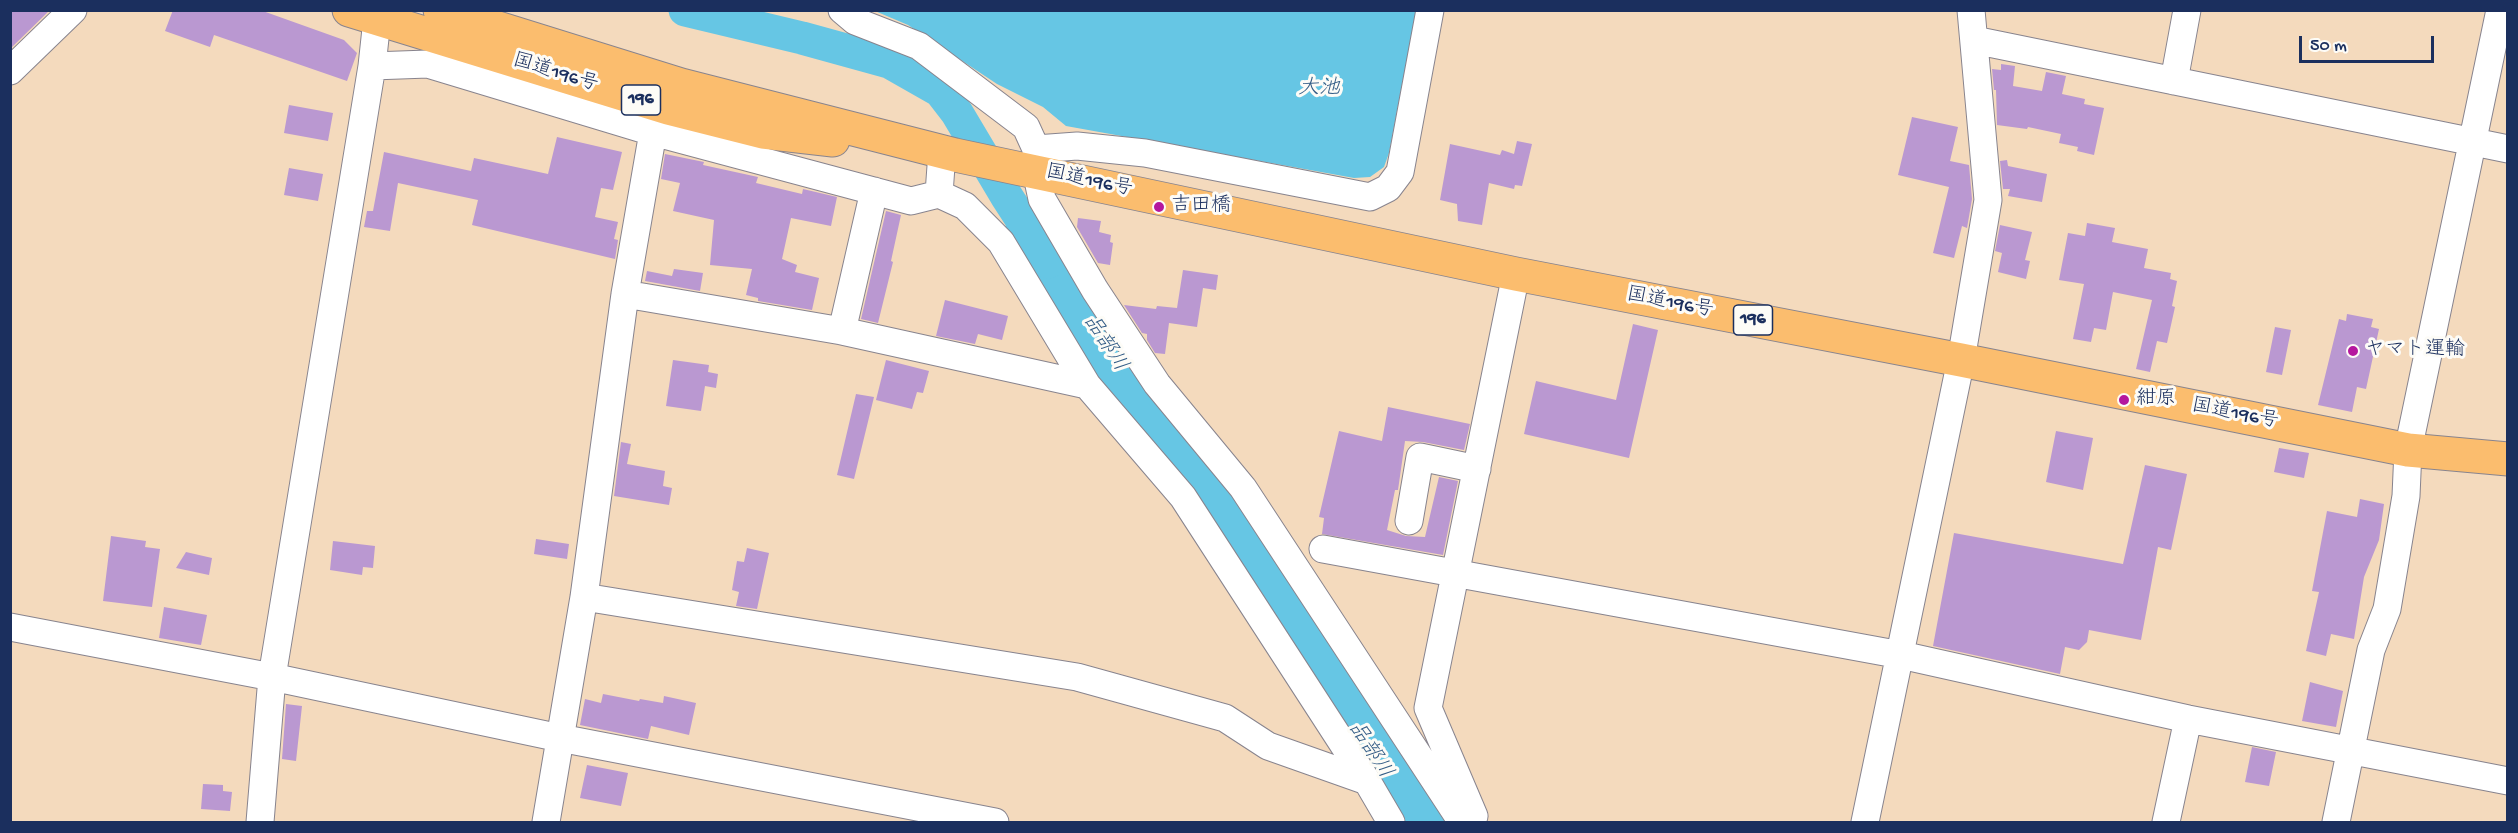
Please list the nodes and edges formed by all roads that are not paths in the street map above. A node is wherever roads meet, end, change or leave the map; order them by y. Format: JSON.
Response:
{"nodes":[{"id":1,"x":74,"y":10,"type":"edge"},
{"id":2,"x":441,"y":10,"type":"edge"},
{"id":3,"x":842,"y":10,"type":"edge"},
{"id":4,"x":1430,"y":10,"type":"edge"},
{"id":5,"x":1971,"y":10,"type":"edge"},
{"id":6,"x":2187,"y":10,"type":"edge"},
{"id":7,"x":2500,"y":10,"type":"edge"},
{"id":8,"x":368,"y":14,"type":"edge"},
{"id":9,"x":1974,"y":40,"type":"junction"},
{"id":10,"x":372,"y":66,"type":"junction"},
{"id":11,"x":10,"y":71,"type":"edge"},
{"id":12,"x":2175,"y":81,"type":"junction"},
{"id":13,"x":653,"y":132,"type":"junction"},
{"id":14,"x":2472,"y":142,"type":"junction"},
{"id":15,"x":2508,"y":149,"type":"edge"},
{"id":16,"x":949,"y":153,"type":"junction"},
{"id":17,"x":1036,"y":160,"type":"junction"},
{"id":18,"x":874,"y":191,"type":"junction"},
{"id":19,"x":939,"y":194,"type":"junction"},
{"id":20,"x":1515,"y":274,"type":"junction"},
{"id":21,"x":625,"y":294,"type":"junction"},
{"id":22,"x":842,"y":331,"type":"junction"},
{"id":23,"x":1961,"y":360,"type":"junction"},
{"id":24,"x":1087,"y":385,"type":"junction"},
{"id":25,"x":2408,"y":450,"type":"junction"},
{"id":26,"x":2508,"y":459,"type":"edge"},
{"id":27,"x":1477,"y":469,"type":"junction"},
{"id":28,"x":1409,"y":521,"type":"dead end"},
{"id":29,"x":1323,"y":549,"type":"dead end"},
{"id":30,"x":1456,"y":573,"type":"junction"},
{"id":31,"x":584,"y":597,"type":"junction"},
{"id":32,"x":10,"y":627,"type":"edge"},
{"id":33,"x":1901,"y":655,"type":"junction"},
{"id":34,"x":272,"y":677,"type":"junction"},
{"id":35,"x":2188,"y":719,"type":"junction"},
{"id":36,"x":560,"y":738,"type":"junction"},
{"id":37,"x":2349,"y":750,"type":"junction"},
{"id":38,"x":1367,"y":780,"type":"junction"},
{"id":39,"x":2508,"y":781,"type":"edge"},
{"id":40,"x":260,"y":822,"type":"edge"},
{"id":41,"x":546,"y":822,"type":"edge"},
{"id":42,"x":995,"y":822,"type":"edge"},
{"id":43,"x":1391,"y":822,"type":"edge"},
{"id":44,"x":1462,"y":822,"type":"edge"},
{"id":45,"x":1470,"y":822,"type":"edge"},
{"id":46,"x":1865,"y":822,"type":"edge"},
{"id":47,"x":2166,"y":822,"type":"edge"},
{"id":48,"x":2336,"y":822,"type":"edge"}],
"edges":[{"from":1,"to":11,"type":"street"},
{"from":2,"to":16,"type":"highway","name":"国道196号","number":"196"},
{"from":3,"to":17,"type":"street"},
{"from":4,"to":17,"type":"street"},
{"from":5,"to":9,"type":"street"},
{"from":6,"to":12,"type":"street"},
{"from":7,"to":14,"type":"street"},
{"from":8,"to":10,"type":"street"},
{"from":8,"to":16,"type":"highway","name":"国道196号","number":"196"},
{"from":9,"to":12,"type":"street"},
{"from":9,"to":23,"type":"street"},
{"from":10,"to":13,"type":"street"},
{"from":10,"to":34,"type":"street"},
{"from":12,"to":14,"type":"street"},
{"from":13,"to":18,"type":"street"},
{"from":13,"to":21,"type":"street"},
{"from":14,"to":15,"type":"street"},
{"from":14,"to":25,"type":"street"},
{"from":16,"to":17,"type":"highway","name":"国道196号","number":"196"},
{"from":16,"to":19,"type":"street"},
{"from":17,"to":20,"type":"highway","name":"国道196号","number":"196"},
{"from":17,"to":44,"type":"street"},
{"from":18,"to":19,"type":"street"},
{"from":18,"to":22,"type":"street"},
{"from":19,"to":24,"type":"street"},
{"from":20,"to":23,"type":"highway","name":"国道196号","number":"196"},
{"from":20,"to":27,"type":"street"},
{"from":21,"to":22,"type":"street"},
{"from":21,"to":31,"type":"street"},
{"from":22,"to":24,"type":"street"},
{"from":23,"to":25,"type":"highway","name":"国道196号","number":"196"},
{"from":23,"to":33,"type":"street"},
{"from":24,"to":38,"type":"street"},
{"from":25,"to":26,"type":"highway","name":"国道196号","number":"196"},
{"from":25,"to":37,"type":"street"},
{"from":27,"to":28,"type":"street"},
{"from":27,"to":30,"type":"street"},
{"from":29,"to":30,"type":"street"},
{"from":30,"to":33,"type":"street"},
{"from":30,"to":45,"type":"street"},
{"from":31,"to":36,"type":"street"},
{"from":31,"to":38,"type":"street"},
{"from":32,"to":34,"type":"street"},
{"from":33,"to":35,"type":"street"},
{"from":33,"to":46,"type":"street"},
{"from":34,"to":36,"type":"street"},
{"from":34,"to":40,"type":"street"},
{"from":35,"to":37,"type":"street"},
{"from":35,"to":47,"type":"street"},
{"from":36,"to":41,"type":"street"},
{"from":36,"to":42,"type":"street"},
{"from":37,"to":39,"type":"street"},
{"from":37,"to":48,"type":"street"},
{"from":38,"to":43,"type":"street"}]}
